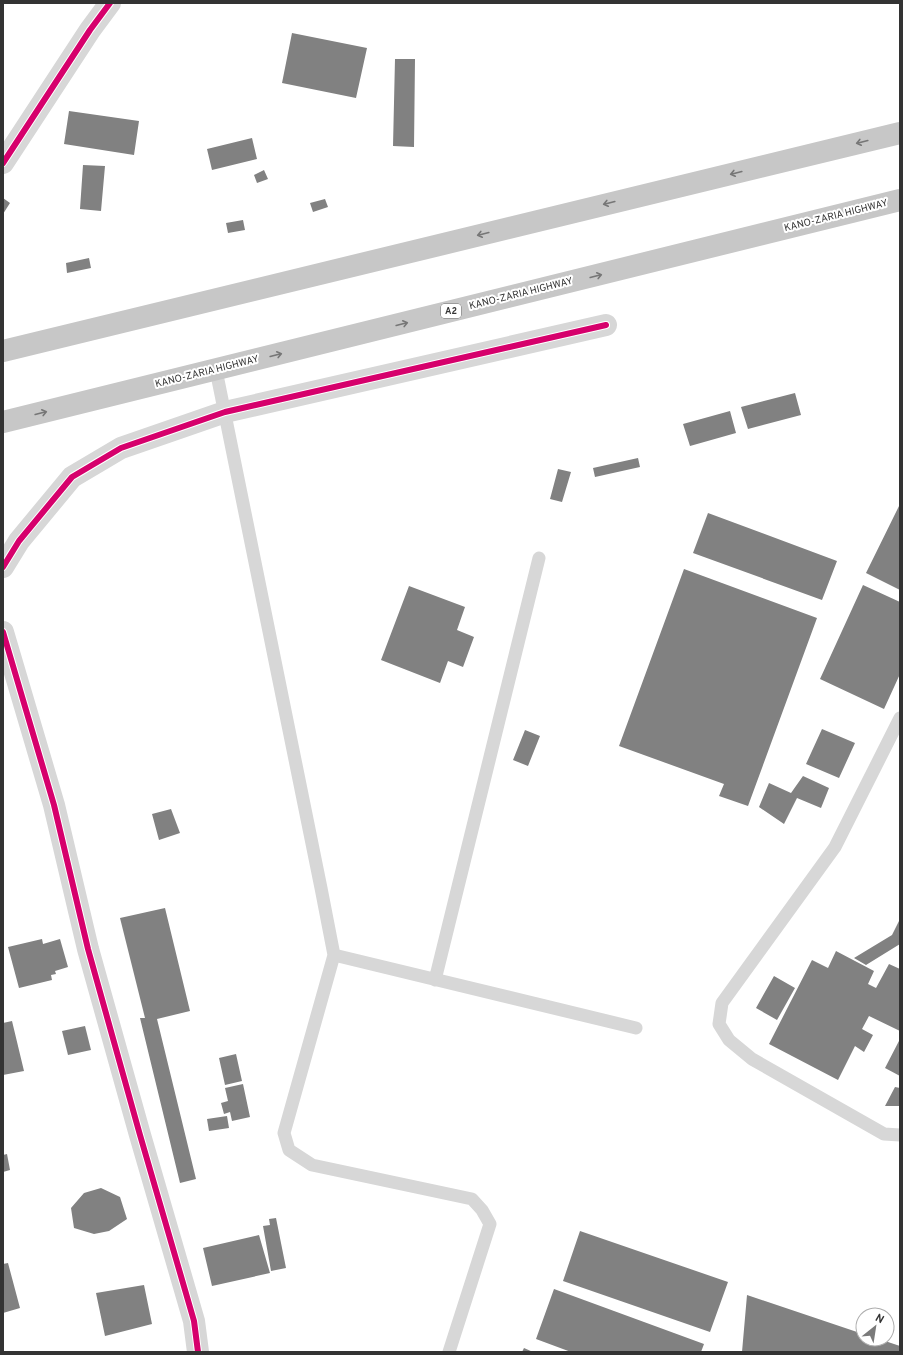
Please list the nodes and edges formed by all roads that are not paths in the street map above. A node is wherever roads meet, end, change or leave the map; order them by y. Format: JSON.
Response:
{"nodes":[{"id":1,"x":110,"y":3,"type":"edge"},
{"id":2,"x":900,"y":133,"type":"edge"},
{"id":3,"x":3,"y":163,"type":"edge"},
{"id":4,"x":900,"y":200,"type":"edge"},
{"id":5,"x":606,"y":325,"type":"dead end"},
{"id":6,"x":3,"y":351,"type":"edge"},
{"id":7,"x":216,"y":370,"type":"junction"},
{"id":8,"x":225,"y":412,"type":"junction"},
{"id":9,"x":3,"y":422,"type":"edge"},
{"id":10,"x":539,"y":558,"type":"dead end"},
{"id":11,"x":3,"y":567,"type":"edge"},
{"id":12,"x":3,"y":632,"type":"edge"},
{"id":13,"x":900,"y":718,"type":"edge"},
{"id":14,"x":334,"y":955,"type":"junction"},
{"id":15,"x":435,"y":980,"type":"junction"},
{"id":16,"x":636,"y":1028,"type":"dead end"},
{"id":17,"x":900,"y":1135,"type":"edge"},
{"id":18,"x":198,"y":1352,"type":"edge"},
{"id":19,"x":449,"y":1352,"type":"edge"}],
"edges":[{"from":1,"to":3,"type":"street"},
{"from":2,"to":6,"type":"highway","one_way":true},
{"from":7,"to":4,"type":"highway","name":"KANO-ZARIA HIGHWAY","number":"A2","one_way":true},
{"from":5,"to":8,"type":"street"},
{"from":7,"to":8,"type":"lane"},
{"from":9,"to":7,"type":"highway","name":"KANO-ZARIA HIGHWAY","number":"A2","one_way":true},
{"from":8,"to":11,"type":"street"},
{"from":8,"to":14,"type":"lane"},
{"from":10,"to":15,"type":"lane"},
{"from":12,"to":18,"type":"street"},
{"from":13,"to":17,"type":"lane"},
{"from":14,"to":15,"type":"lane"},
{"from":14,"to":19,"type":"lane"},
{"from":15,"to":16,"type":"lane"}]}
